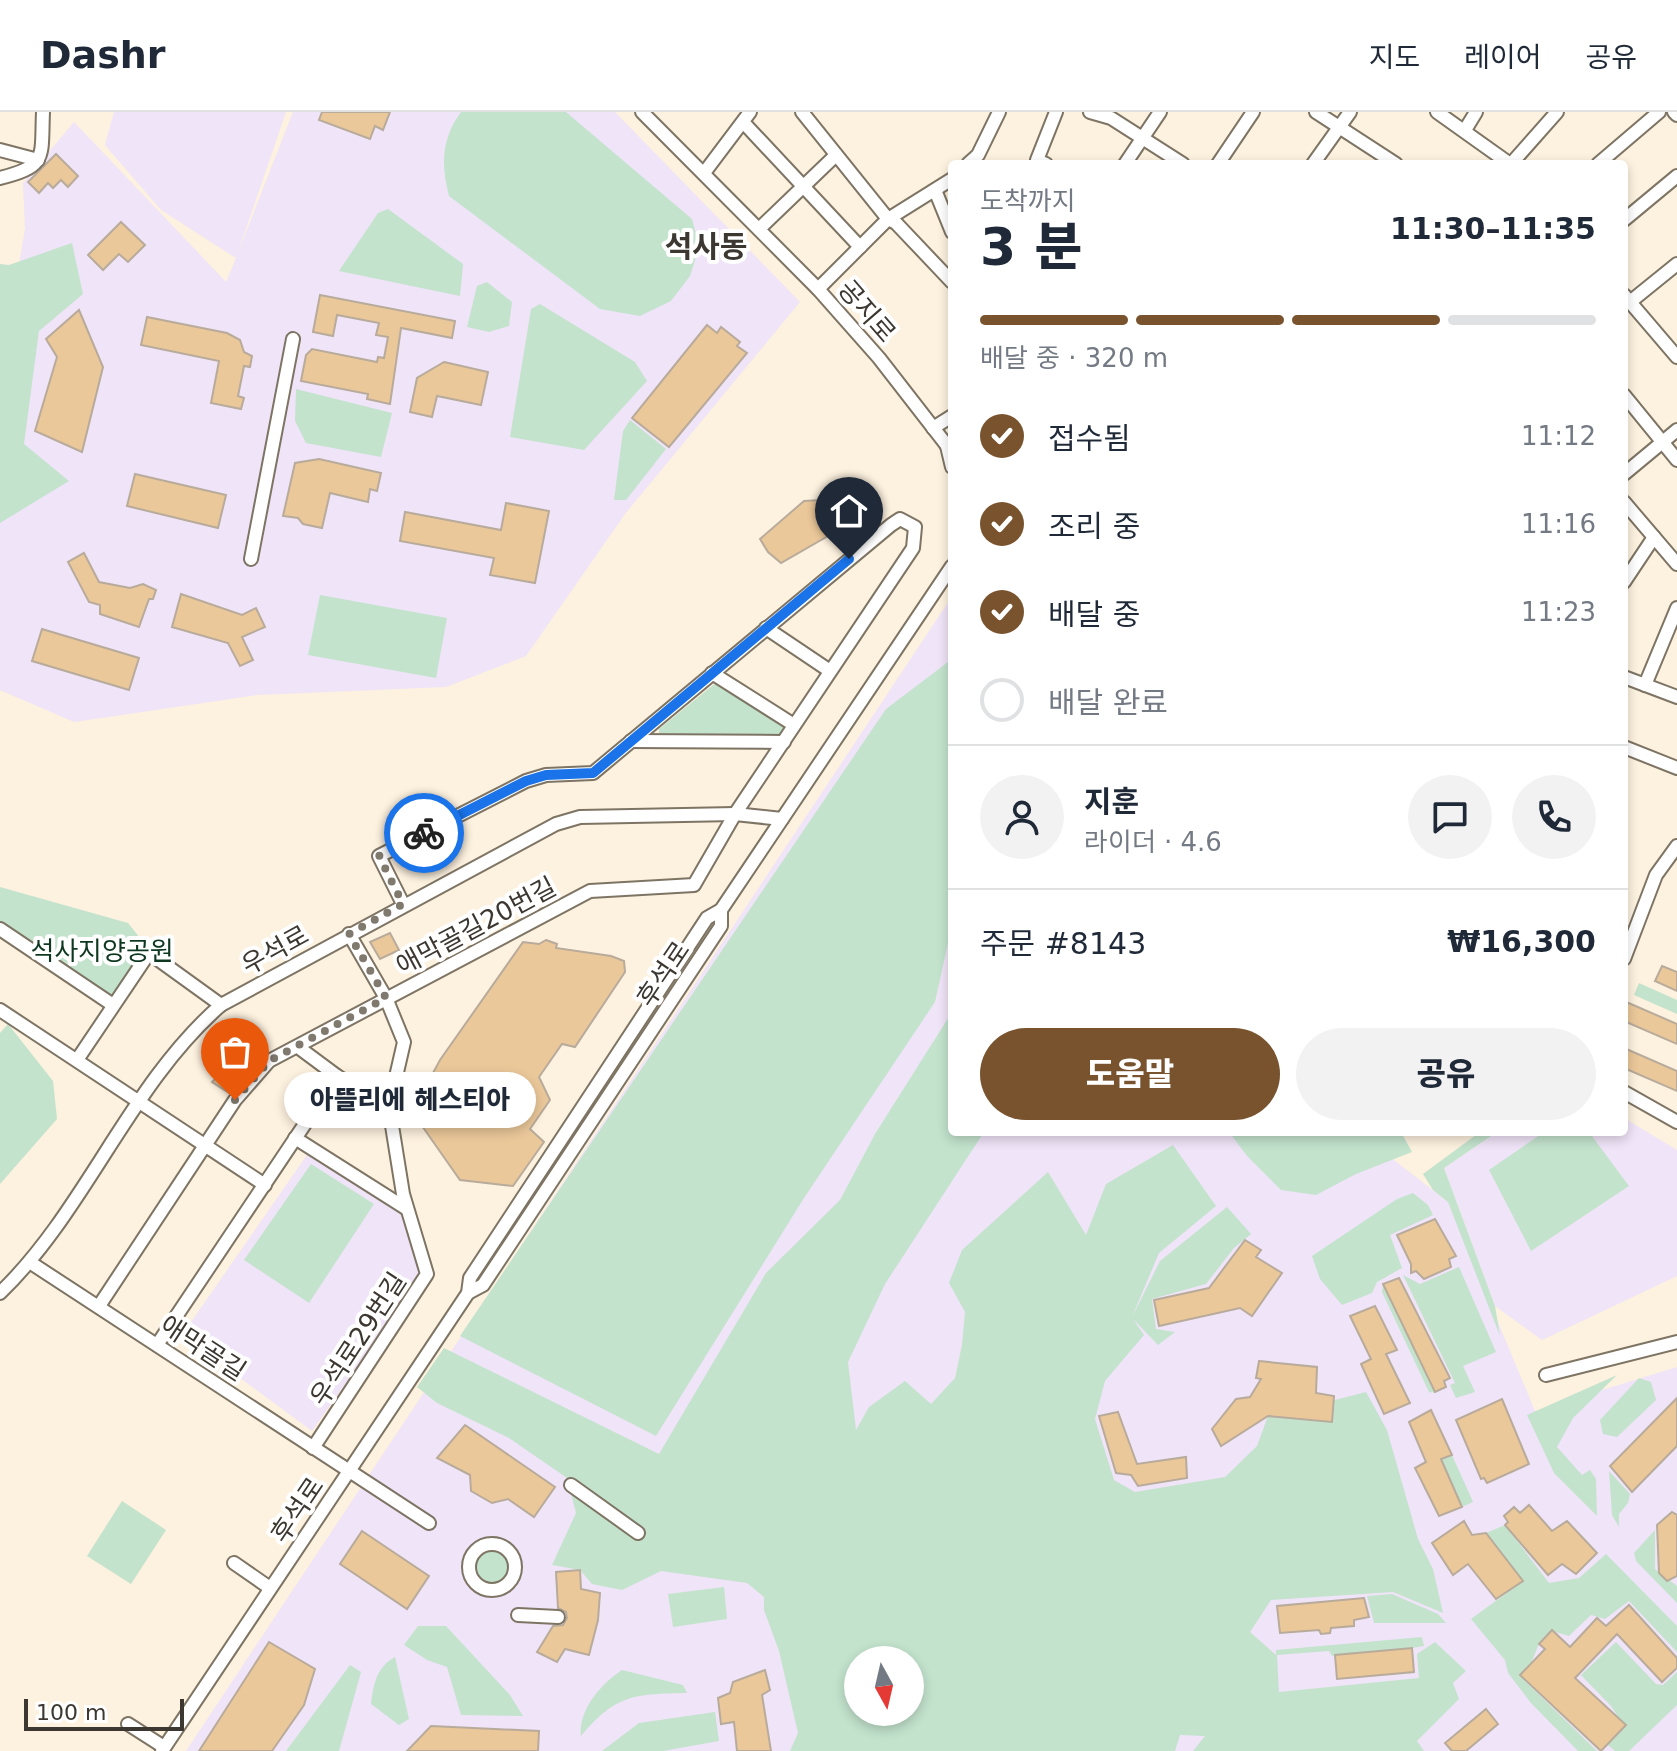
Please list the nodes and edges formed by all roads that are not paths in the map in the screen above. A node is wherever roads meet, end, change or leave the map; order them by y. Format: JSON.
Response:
{"nodes":[{"id":1,"x":43,"y":112,"type":"edge"},
{"id":2,"x":642,"y":112,"type":"edge"},
{"id":3,"x":802,"y":112,"type":"edge"},
{"id":4,"x":999,"y":112,"type":"edge"},
{"id":5,"x":1056,"y":112,"type":"edge"},
{"id":6,"x":1090,"y":112,"type":"edge"},
{"id":7,"x":1160,"y":112,"type":"edge"},
{"id":8,"x":1253,"y":112,"type":"edge"},
{"id":9,"x":1316,"y":112,"type":"edge"},
{"id":10,"x":1350,"y":112,"type":"edge"},
{"id":11,"x":1437,"y":112,"type":"edge"},
{"id":12,"x":1476,"y":112,"type":"edge"},
{"id":13,"x":1557,"y":112,"type":"edge"},
{"id":14,"x":1659,"y":112,"type":"edge"},
{"id":15,"x":746,"y":117,"type":"edge"},
{"id":16,"x":1340,"y":126,"type":"junction"},
{"id":17,"x":1465,"y":130,"type":"junction"},
{"id":18,"x":1143,"y":138,"type":"junction"},
{"id":19,"x":0,"y":150,"type":"edge"},
{"id":20,"x":836,"y":155,"type":"junction"},
{"id":21,"x":38,"y":160,"type":"junction"},
{"id":22,"x":972,"y":160,"type":"edge"},
{"id":23,"x":1037,"y":160,"type":"edge"},
{"id":24,"x":1128,"y":160,"type":"edge"},
{"id":25,"x":1177,"y":160,"type":"edge"},
{"id":26,"x":1221,"y":160,"type":"edge"},
{"id":27,"x":1316,"y":160,"type":"edge"},
{"id":28,"x":1390,"y":160,"type":"edge"},
{"id":29,"x":1505,"y":160,"type":"edge"},
{"id":30,"x":1514,"y":160,"type":"edge"},
{"id":31,"x":1603,"y":160,"type":"edge"},
{"id":32,"x":704,"y":173,"type":"junction"},
{"id":33,"x":1677,"y":176,"type":"edge"},
{"id":34,"x":0,"y":178,"type":"edge"},
{"id":35,"x":948,"y":182,"type":"edge"},
{"id":36,"x":805,"y":185,"type":"junction"},
{"id":37,"x":935,"y":190,"type":"junction"},
{"id":38,"x":1628,"y":217,"type":"edge"},
{"id":39,"x":888,"y":219,"type":"junction"},
{"id":40,"x":948,"y":222,"type":"edge"},
{"id":41,"x":759,"y":229,"type":"junction"},
{"id":42,"x":860,"y":247,"type":"junction"},
{"id":43,"x":1677,"y":264,"type":"edge"},
{"id":44,"x":947,"y":268,"type":"edge"},
{"id":45,"x":818,"y":289,"type":"junction"},
{"id":46,"x":1628,"y":298,"type":"edge"},
{"id":47,"x":1628,"y":300,"type":"edge"},
{"id":48,"x":293,"y":339,"type":"dead end"},
{"id":49,"x":1675,"y":351,"type":"edge"},
{"id":50,"x":1628,"y":400,"type":"edge"},
{"id":51,"x":948,"y":419,"type":"edge"},
{"id":52,"x":933,"y":428,"type":"junction"},
{"id":53,"x":1677,"y":430,"type":"edge"},
{"id":54,"x":1663,"y":442,"type":"junction"},
{"id":55,"x":948,"y":447,"type":"edge"},
{"id":56,"x":1677,"y":460,"type":"edge"},
{"id":57,"x":1628,"y":471,"type":"edge"},
{"id":58,"x":1628,"y":507,"type":"edge"},
{"id":59,"x":1654,"y":537,"type":"junction"},
{"id":60,"x":251,"y":559,"type":"dead end"},
{"id":61,"x":1677,"y":564,"type":"edge"},
{"id":62,"x":948,"y":575,"type":"edge"},
{"id":63,"x":1628,"y":576,"type":"edge"},
{"id":64,"x":1677,"y":608,"type":"edge"},
{"id":65,"x":766,"y":628,"type":"junction"},
{"id":66,"x":830,"y":671,"type":"junction"},
{"id":67,"x":712,"y":673,"type":"junction"},
{"id":68,"x":1628,"y":679,"type":"edge"},
{"id":69,"x":1645,"y":685,"type":"junction"},
{"id":70,"x":1677,"y":697,"type":"edge"},
{"id":71,"x":794,"y":725,"type":"junction"},
{"id":72,"x":631,"y":741,"type":"junction"},
{"id":73,"x":784,"y":742,"type":"junction"},
{"id":74,"x":1628,"y":749,"type":"edge"},
{"id":75,"x":1677,"y":768,"type":"edge"},
{"id":76,"x":735,"y":814,"type":"junction"},
{"id":77,"x":782,"y":819,"type":"junction"},
{"id":78,"x":1677,"y":846,"type":"edge"},
{"id":79,"x":403,"y":904,"type":"junction"},
{"id":80,"x":0,"y":929,"type":"edge"},
{"id":81,"x":349,"y":934,"type":"junction"},
{"id":82,"x":1628,"y":948,"type":"edge"},
{"id":83,"x":386,"y":998,"type":"junction"},
{"id":84,"x":113,"y":1005,"type":"junction"},
{"id":85,"x":221,"y":1005,"type":"junction"},
{"id":86,"x":0,"y":1010,"type":"edge"},
{"id":87,"x":298,"y":1047,"type":"junction"},
{"id":88,"x":77,"y":1060,"type":"junction"},
{"id":89,"x":337,"y":1076,"type":"junction"},
{"id":90,"x":1628,"y":1094,"type":"edge"},
{"id":91,"x":139,"y":1101,"type":"junction"},
{"id":92,"x":389,"y":1107,"type":"junction"},
{"id":93,"x":1677,"y":1122,"type":"edge"},
{"id":94,"x":295,"y":1138,"type":"junction"},
{"id":95,"x":204,"y":1146,"type":"junction"},
{"id":96,"x":265,"y":1185,"type":"junction"},
{"id":97,"x":407,"y":1209,"type":"junction"},
{"id":98,"x":31,"y":1263,"type":"junction"},
{"id":99,"x":0,"y":1293,"type":"edge"},
{"id":100,"x":99,"y":1306,"type":"junction"},
{"id":101,"x":1677,"y":1342,"type":"edge"},
{"id":102,"x":157,"y":1345,"type":"junction"},
{"id":103,"x":1546,"y":1375,"type":"dead end"},
{"id":104,"x":313,"y":1448,"type":"junction"},
{"id":105,"x":349,"y":1473,"type":"junction"},
{"id":106,"x":571,"y":1485,"type":"dead end"},
{"id":107,"x":429,"y":1523,"type":"dead end"},
{"id":108,"x":638,"y":1533,"type":"dead end"},
{"id":109,"x":234,"y":1563,"type":"dead end"},
{"id":110,"x":270,"y":1588,"type":"junction"},
{"id":111,"x":518,"y":1615,"type":"dead end"},
{"id":112,"x":558,"y":1617,"type":"dead end"},
{"id":113,"x":128,"y":1724,"type":"dead end"},
{"id":114,"x":163,"y":1749,"type":"edge"}],
"edges":[{"from":1,"to":21,"type":"street"},
{"from":2,"to":32,"type":"street","name":"공지로"},
{"from":3,"to":20,"type":"street"},
{"from":4,"to":22,"type":"street"},
{"from":5,"to":23,"type":"street"},
{"from":6,"to":18,"type":"street"},
{"from":7,"to":18,"type":"street"},
{"from":8,"to":26,"type":"street"},
{"from":9,"to":16,"type":"street"},
{"from":10,"to":16,"type":"street"},
{"from":11,"to":17,"type":"street"},
{"from":12,"to":17,"type":"street"},
{"from":13,"to":30,"type":"street"},
{"from":14,"to":31,"type":"street"},
{"from":15,"to":32,"type":"street"},
{"from":15,"to":36,"type":"street"},
{"from":16,"to":27,"type":"street"},
{"from":16,"to":28,"type":"street"},
{"from":17,"to":29,"type":"street"},
{"from":18,"to":24,"type":"street"},
{"from":18,"to":25,"type":"street"},
{"from":19,"to":21,"type":"street"},
{"from":20,"to":36,"type":"street"},
{"from":20,"to":39,"type":"street"},
{"from":21,"to":34,"type":"street"},
{"from":32,"to":41,"type":"street","name":"공지로"},
{"from":33,"to":38,"type":"street"},
{"from":35,"to":37,"type":"street"},
{"from":36,"to":41,"type":"street"},
{"from":36,"to":42,"type":"street"},
{"from":37,"to":39,"type":"street"},
{"from":37,"to":40,"type":"street"},
{"from":39,"to":42,"type":"street"},
{"from":39,"to":44,"type":"street"},
{"from":41,"to":45,"type":"street","name":"공지로"},
{"from":42,"to":45,"type":"street"},
{"from":43,"to":46,"type":"street"},
{"from":45,"to":52,"type":"street","name":"공지로"},
{"from":47,"to":49,"type":"street"},
{"from":48,"to":60,"type":"street"},
{"from":50,"to":54,"type":"street"},
{"from":51,"to":52,"type":"street"},
{"from":52,"to":55,"type":"street","name":"공지로"},
{"from":53,"to":54,"type":"street"},
{"from":54,"to":56,"type":"street"},
{"from":54,"to":57,"type":"street"},
{"from":58,"to":59,"type":"street"},
{"from":59,"to":61,"type":"street"},
{"from":59,"to":63,"type":"street"},
{"from":62,"to":77,"type":"street","name":"후석로"},
{"from":64,"to":69,"type":"street"},
{"from":65,"to":66,"type":"street"},
{"from":65,"to":66,"type":"street"},
{"from":65,"to":67,"type":"street"},
{"from":66,"to":71,"type":"street"},
{"from":67,"to":71,"type":"street"},
{"from":67,"to":72,"type":"street"},
{"from":68,"to":69,"type":"street"},
{"from":69,"to":70,"type":"street"},
{"from":71,"to":73,"type":"street"},
{"from":72,"to":73,"type":"street"},
{"from":72,"to":79,"type":"street"},
{"from":73,"to":76,"type":"street"},
{"from":74,"to":75,"type":"street"},
{"from":76,"to":77,"type":"street","name":"우석로"},
{"from":76,"to":79,"type":"street","name":"우석로"},
{"from":76,"to":83,"type":"street","name":"애막골길20번길"},
{"from":77,"to":105,"type":"street","name":"후석로"},
{"from":78,"to":82,"type":"street"},
{"from":79,"to":81,"type":"street","name":"우석로"},
{"from":80,"to":84,"type":"street"},
{"from":81,"to":83,"type":"street","name":"우석로29번길"},
{"from":81,"to":85,"type":"street","name":"우석로"},
{"from":83,"to":87,"type":"street","name":"애막골길20번길"},
{"from":83,"to":92,"type":"street","name":"우석로29번길"},
{"from":84,"to":85,"type":"street"},
{"from":84,"to":88,"type":"street"},
{"from":85,"to":91,"type":"street","name":"우석로"},
{"from":86,"to":88,"type":"street"},
{"from":87,"to":89,"type":"street"},
{"from":87,"to":95,"type":"street","name":"애막골길20번길"},
{"from":88,"to":91,"type":"street"},
{"from":89,"to":92,"type":"street"},
{"from":89,"to":94,"type":"street"},
{"from":90,"to":93,"type":"street"},
{"from":91,"to":95,"type":"street"},
{"from":91,"to":98,"type":"street","name":"우석로"},
{"from":92,"to":97,"type":"street","name":"우석로29번길"},
{"from":94,"to":96,"type":"street"},
{"from":94,"to":97,"type":"street"},
{"from":95,"to":96,"type":"street"},
{"from":95,"to":100,"type":"street","name":"애막골길20번길"},
{"from":96,"to":102,"type":"street"},
{"from":97,"to":104,"type":"street","name":"우석로29번길"},
{"from":98,"to":99,"type":"street","name":"우석로"},
{"from":98,"to":100,"type":"street","name":"애막골길"},
{"from":100,"to":102,"type":"street","name":"애막골길"},
{"from":101,"to":103,"type":"street"},
{"from":102,"to":104,"type":"street","name":"애막골길"},
{"from":104,"to":105,"type":"street","name":"애막골길"},
{"from":105,"to":107,"type":"street","name":"애막골길"},
{"from":105,"to":110,"type":"street","name":"후석로"},
{"from":106,"to":108,"type":"street"},
{"from":109,"to":110,"type":"street"},
{"from":110,"to":114,"type":"street","name":"후석로"},
{"from":111,"to":112,"type":"street"},
{"from":113,"to":114,"type":"street"}]}
